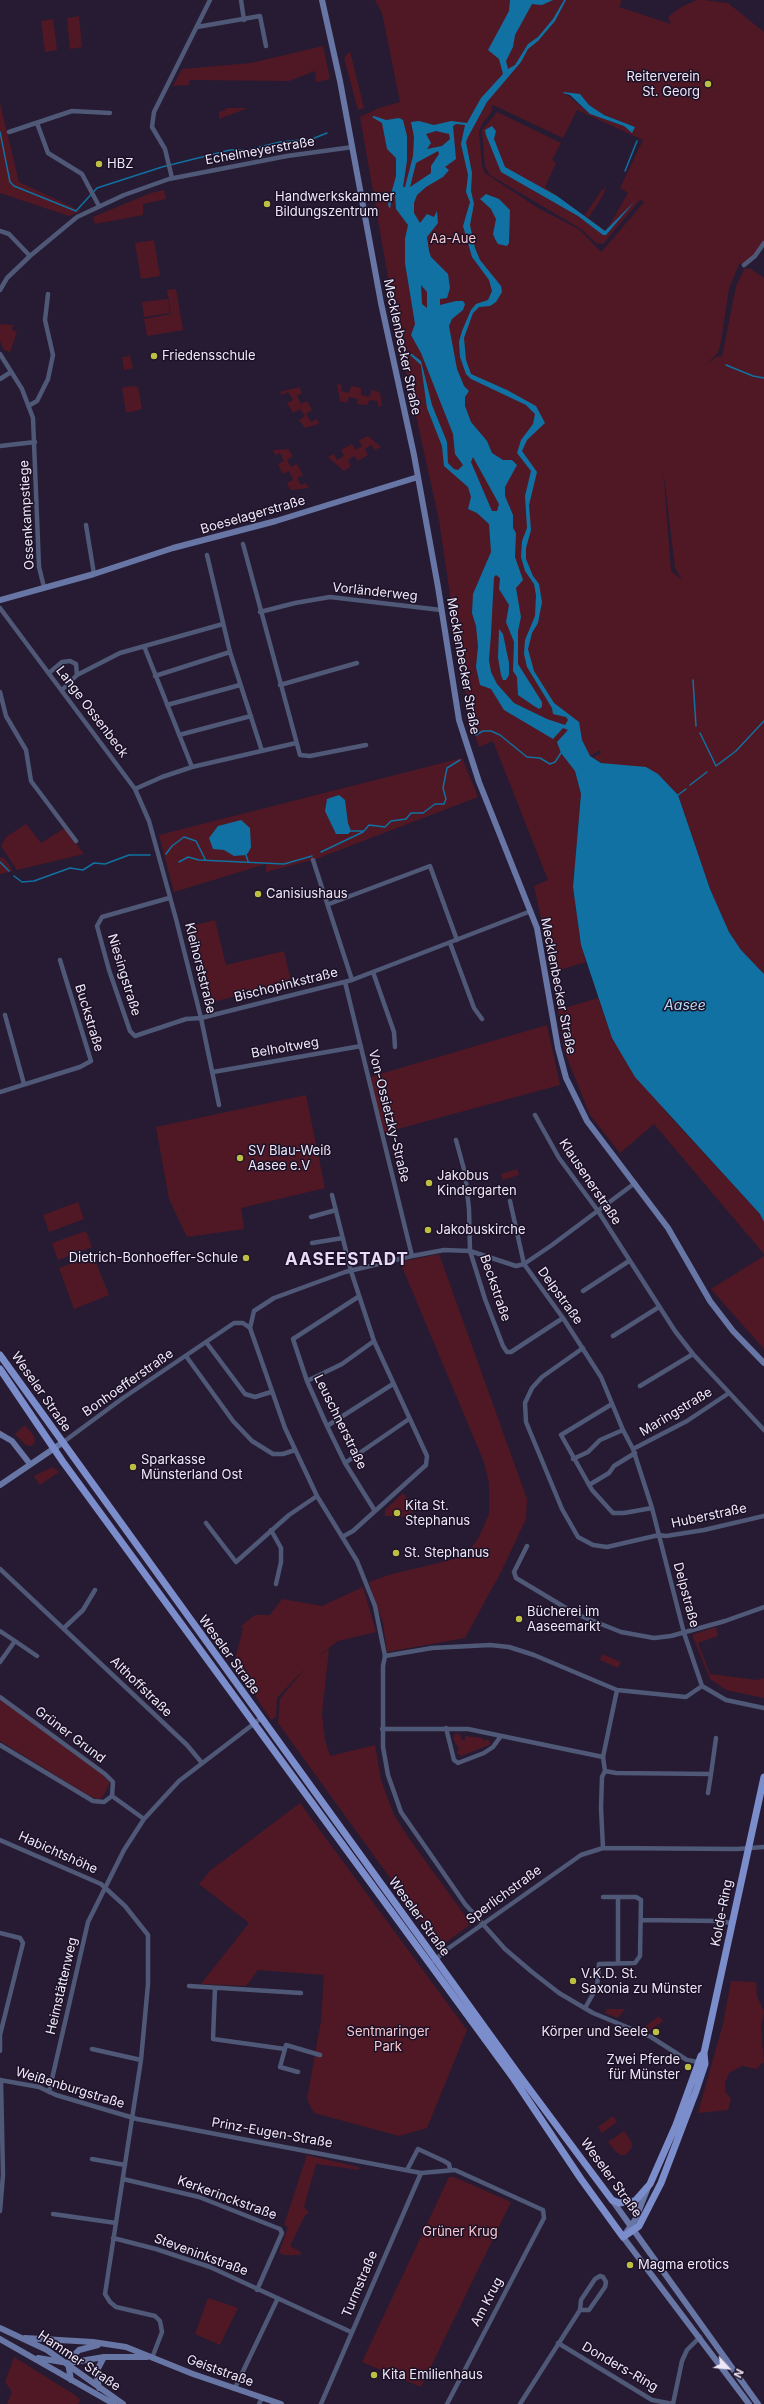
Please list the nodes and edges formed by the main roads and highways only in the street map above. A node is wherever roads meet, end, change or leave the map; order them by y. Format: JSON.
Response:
{"nodes":[{"id":1,"x":0,"y":1355,"type":"edge"},
{"id":2,"x":0,"y":1369,"type":"edge"},
{"id":3,"x":764,"y":1777,"type":"edge"},
{"id":4,"x":433,"y":1962,"type":"junction"},
{"id":5,"x":704,"y":2053,"type":"junction"},
{"id":6,"x":612,"y":2200,"type":"joint"},
{"id":7,"x":623,"y":2237,"type":"joint"}],
"edges":[{"from":1,"to":4,"type":"main road","name":"Weseler Straße"},
{"from":2,"to":4,"type":"main road","name":"Weseler Straße"},
{"from":3,"to":5,"type":"main road","name":"Kolde-Ring"},
{"from":4,"to":6,"type":"main road","name":"Weseler Straße"},
{"from":4,"to":7,"type":"main road","name":"Weseler Straße"},
{"from":5,"to":6,"type":"main road","name":"Kolde-Ring"},
{"from":5,"to":7,"type":"main road","name":"Kolde-Ring"}]}
